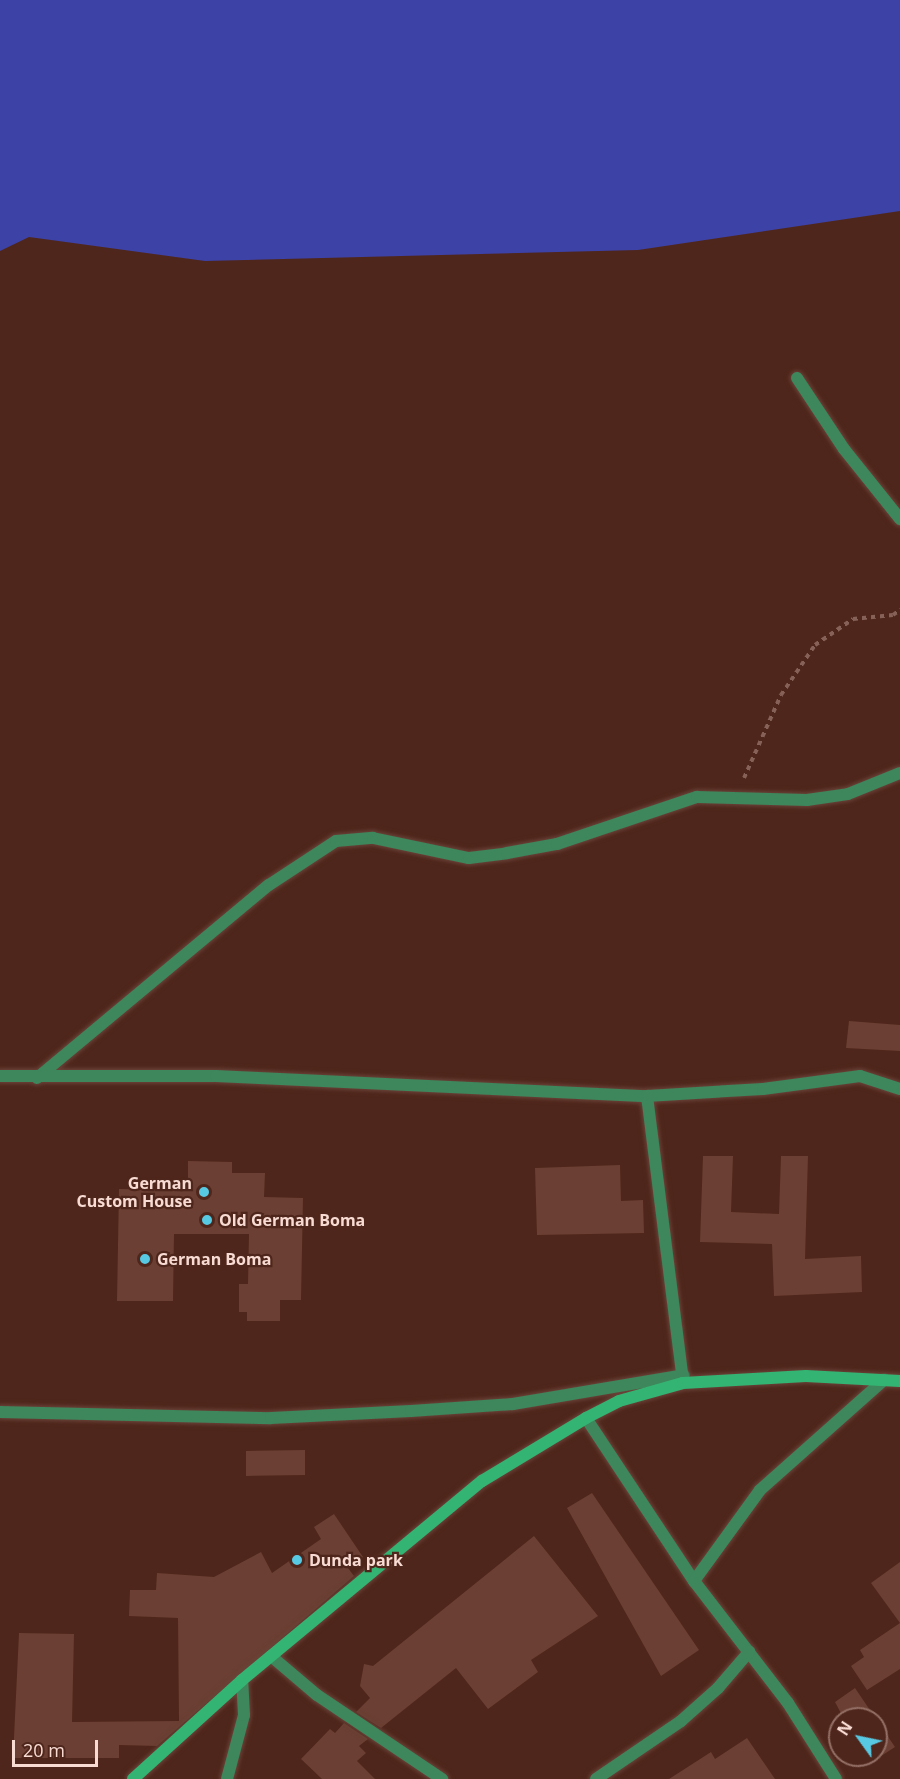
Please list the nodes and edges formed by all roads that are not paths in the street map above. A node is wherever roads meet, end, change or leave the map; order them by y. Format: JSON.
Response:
{"nodes":[{"id":1,"x":797,"y":378,"type":"dead end"},
{"id":2,"x":900,"y":519,"type":"edge"},
{"id":3,"x":900,"y":773,"type":"edge"},
{"id":4,"x":0,"y":1076,"type":"edge"},
{"id":5,"x":37,"y":1078,"type":"junction"},
{"id":6,"x":900,"y":1089,"type":"edge"},
{"id":7,"x":647,"y":1096,"type":"junction"},
{"id":8,"x":683,"y":1379,"type":"junction"},
{"id":9,"x":884,"y":1380,"type":"junction"},
{"id":10,"x":900,"y":1381,"type":"edge"},
{"id":11,"x":0,"y":1412,"type":"edge"},
{"id":12,"x":586,"y":1418,"type":"junction"},
{"id":13,"x":694,"y":1581,"type":"junction"},
{"id":14,"x":749,"y":1652,"type":"junction"},
{"id":15,"x":271,"y":1656,"type":"junction"},
{"id":16,"x":242,"y":1680,"type":"junction"},
{"id":17,"x":133,"y":1779,"type":"edge"},
{"id":18,"x":227,"y":1779,"type":"edge"},
{"id":19,"x":442,"y":1779,"type":"edge"},
{"id":20,"x":596,"y":1779,"type":"edge"},
{"id":21,"x":836,"y":1779,"type":"edge"}],
"edges":[{"from":1,"to":2,"type":"street"},
{"from":3,"to":5,"type":"street"},
{"from":4,"to":5,"type":"street"},
{"from":5,"to":7,"type":"street"},
{"from":6,"to":7,"type":"street"},
{"from":7,"to":8,"type":"street"},
{"from":8,"to":9,"type":"main road"},
{"from":8,"to":11,"type":"street"},
{"from":8,"to":12,"type":"main road"},
{"from":9,"to":10,"type":"main road"},
{"from":9,"to":13,"type":"street"},
{"from":12,"to":13,"type":"street"},
{"from":12,"to":15,"type":"main road"},
{"from":13,"to":14,"type":"street"},
{"from":14,"to":20,"type":"street"},
{"from":14,"to":21,"type":"street"},
{"from":15,"to":16,"type":"main road"},
{"from":15,"to":19,"type":"street"},
{"from":16,"to":17,"type":"main road"},
{"from":16,"to":18,"type":"street"}]}
